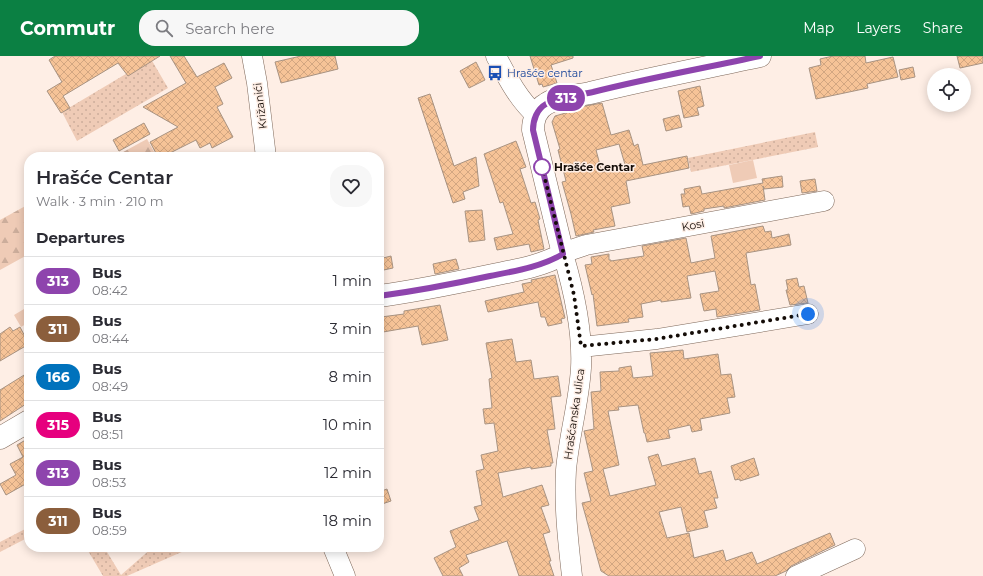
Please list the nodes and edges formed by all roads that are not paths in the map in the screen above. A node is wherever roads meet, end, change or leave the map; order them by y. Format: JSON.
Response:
{"nodes":[{"id":1,"x":252,"y":56,"type":"edge"},
{"id":2,"x":496,"y":56,"type":"edge"},
{"id":3,"x":760,"y":56,"type":"edge"},
{"id":4,"x":536,"y":115,"type":"junction"},
{"id":5,"x":265,"y":152,"type":"edge"},
{"id":6,"x":824,"y":201,"type":"dead end"},
{"id":7,"x":563,"y":254,"type":"junction"},
{"id":8,"x":384,"y":295,"type":"edge"},
{"id":9,"x":808,"y":314,"type":"dead end"},
{"id":10,"x":581,"y":346,"type":"junction"},
{"id":11,"x":24,"y":424,"type":"edge"},
{"id":12,"x":0,"y":438,"type":"edge"},
{"id":13,"x":855,"y":549,"type":"dead end"},
{"id":14,"x":335,"y":552,"type":"edge"},
{"id":15,"x":345,"y":576,"type":"edge"},
{"id":16,"x":572,"y":576,"type":"edge"},
{"id":17,"x":796,"y":576,"type":"edge"}],
"edges":[{"from":1,"to":5,"type":"street","name":"Križanići"},
{"from":2,"to":4,"type":"street"},
{"from":3,"to":4,"type":"main road"},
{"from":4,"to":7,"type":"main road"},
{"from":6,"to":7,"type":"street","name":"Kosi"},
{"from":7,"to":8,"type":"main road"},
{"from":7,"to":10,"type":"street","name":"Hrašćanska ulica"},
{"from":9,"to":10,"type":"street"},
{"from":10,"to":16,"type":"street","name":"Hrašćanska ulica"},
{"from":11,"to":12,"type":"main road"},
{"from":13,"to":17,"type":"street"},
{"from":14,"to":15,"type":"street"}]}
